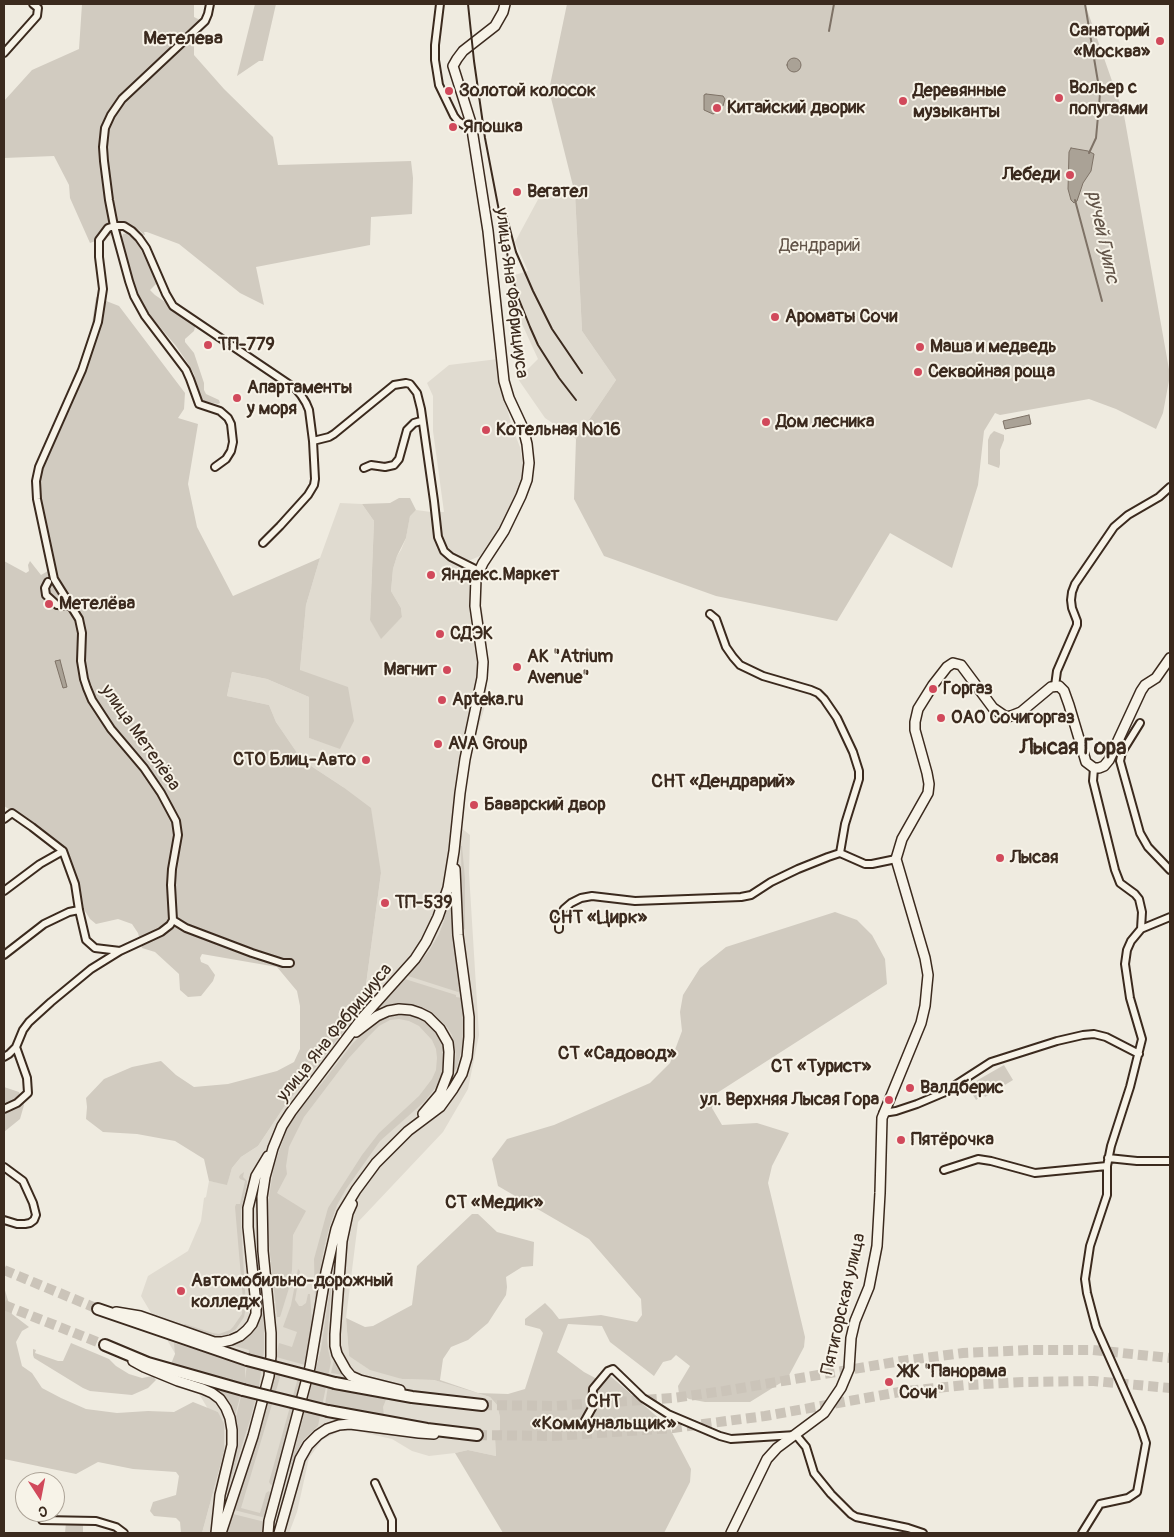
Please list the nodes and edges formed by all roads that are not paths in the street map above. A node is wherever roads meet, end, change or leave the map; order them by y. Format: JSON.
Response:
{"nodes":[{"id":1,"x":33,"y":4,"type":"edge"},
{"id":2,"x":210,"y":4,"type":"edge"},
{"id":3,"x":440,"y":4,"type":"edge"},
{"id":4,"x":505,"y":4,"type":"edge"},
{"id":5,"x":4,"y":53,"type":"edge"},
{"id":6,"x":471,"y":124,"type":"junction"},
{"id":7,"x":114,"y":226,"type":"junction"},
{"id":8,"x":421,"y":421,"type":"junction"},
{"id":9,"x":313,"y":441,"type":"junction"},
{"id":10,"x":215,"y":467,"type":"dead end"},
{"id":11,"x":364,"y":468,"type":"dead end"},
{"id":12,"x":1170,"y":487,"type":"edge"},
{"id":13,"x":263,"y":543,"type":"dead end"},
{"id":14,"x":479,"y":571,"type":"junction"},
{"id":15,"x":51,"y":581,"type":"junction"},
{"id":16,"x":71,"y":606,"type":"junction"},
{"id":17,"x":710,"y":614,"type":"dead end"},
{"id":18,"x":1170,"y":658,"type":"edge"},
{"id":19,"x":1055,"y":686,"type":"junction"},
{"id":20,"x":1140,"y":723,"type":"dead end"},
{"id":21,"x":1094,"y":768,"type":"junction"},
{"id":22,"x":4,"y":819,"type":"edge"},
{"id":23,"x":63,"y":851,"type":"junction"},
{"id":24,"x":454,"y":852,"type":"junction"},
{"id":25,"x":840,"y":853,"type":"junction"},
{"id":26,"x":896,"y":858,"type":"junction"},
{"id":27,"x":1170,"y":870,"type":"edge"},
{"id":28,"x":4,"y":891,"type":"edge"},
{"id":29,"x":79,"y":910,"type":"junction"},
{"id":30,"x":1170,"y":917,"type":"edge"},
{"id":31,"x":173,"y":920,"type":"junction"},
{"id":32,"x":559,"y":929,"type":"dead end"},
{"id":33,"x":1141,"y":929,"type":"junction"},
{"id":34,"x":120,"y":951,"type":"junction"},
{"id":35,"x":4,"y":955,"type":"edge"},
{"id":36,"x":290,"y":963,"type":"dead end"},
{"id":37,"x":342,"y":1043,"type":"junction"},
{"id":38,"x":16,"y":1046,"type":"junction"},
{"id":39,"x":1138,"y":1054,"type":"junction"},
{"id":40,"x":4,"y":1057,"type":"edge"},
{"id":41,"x":4,"y":1109,"type":"edge"},
{"id":42,"x":883,"y":1113,"type":"junction"},
{"id":43,"x":408,"y":1131,"type":"junction"},
{"id":44,"x":273,"y":1148,"type":"junction"},
{"id":45,"x":1108,"y":1158,"type":"junction"},
{"id":46,"x":1170,"y":1161,"type":"edge"},
{"id":47,"x":1107,"y":1166,"type":"junction"},
{"id":48,"x":4,"y":1167,"type":"edge"},
{"id":49,"x":944,"y":1170,"type":"dead end"},
{"id":50,"x":364,"y":1179,"type":"junction"},
{"id":51,"x":4,"y":1220,"type":"edge"},
{"id":52,"x":98,"y":1309,"type":"joint"},
{"id":53,"x":105,"y":1345,"type":"joint"},
{"id":54,"x":482,"y":1405,"type":"joint"},
{"id":55,"x":584,"y":1424,"type":"dead end"},
{"id":56,"x":477,"y":1435,"type":"joint"},
{"id":57,"x":796,"y":1435,"type":"junction"},
{"id":58,"x":375,"y":1483,"type":"dead end"},
{"id":59,"x":65,"y":1520,"type":"edge"},
{"id":60,"x":124,"y":1533,"type":"edge"},
{"id":61,"x":216,"y":1533,"type":"edge"},
{"id":62,"x":221,"y":1533,"type":"edge"},
{"id":63,"x":268,"y":1533,"type":"edge"},
{"id":64,"x":279,"y":1533,"type":"edge"},
{"id":65,"x":392,"y":1533,"type":"edge"},
{"id":66,"x":731,"y":1533,"type":"edge"},
{"id":67,"x":923,"y":1533,"type":"edge"},
{"id":68,"x":1082,"y":1533,"type":"edge"}],
"edges":[{"from":1,"to":5,"type":"street"},
{"from":2,"to":7,"type":"street"},
{"from":3,"to":6,"type":"street"},
{"from":4,"to":6,"type":"main road","name":"улица Яна Фабрициуса"},
{"from":6,"to":14,"type":"main road","name":"улица Яна Фабрициуса"},
{"from":7,"to":9,"type":"street"},
{"from":7,"to":10,"type":"street"},
{"from":7,"to":15,"type":"street"},
{"from":8,"to":9,"type":"street"},
{"from":8,"to":11,"type":"street"},
{"from":8,"to":14,"type":"street"},
{"from":9,"to":13,"type":"street"},
{"from":12,"to":19,"type":"street"},
{"from":14,"to":24,"type":"main road","name":"улица Яна Фабрициуса"},
{"from":15,"to":16,"type":"street","name":"улица Метелёва"},
{"from":15,"to":16,"type":"street"},
{"from":16,"to":31,"type":"street","name":"улица Метелёва"},
{"from":17,"to":25,"type":"street"},
{"from":18,"to":21,"type":"main road"},
{"from":19,"to":21,"type":"main road"},
{"from":19,"to":26,"type":"main road"},
{"from":20,"to":27,"type":"street"},
{"from":21,"to":33,"type":"street"},
{"from":22,"to":23,"type":"street"},
{"from":23,"to":28,"type":"street"},
{"from":23,"to":29,"type":"street"},
{"from":24,"to":37,"type":"main road","name":"улица Яна Фабрициуса"},
{"from":24,"to":43,"type":"main road","name":"улица Яна Фабрициуса"},
{"from":25,"to":26,"type":"street"},
{"from":25,"to":32,"type":"street"},
{"from":26,"to":42,"type":"main road","name":"Пятигорская улица"},
{"from":29,"to":34,"type":"street"},
{"from":29,"to":35,"type":"street"},
{"from":30,"to":33,"type":"street"},
{"from":31,"to":34,"type":"street"},
{"from":31,"to":36,"type":"street"},
{"from":33,"to":39,"type":"street"},
{"from":34,"to":38,"type":"street"},
{"from":37,"to":43,"type":"main road"},
{"from":37,"to":44,"type":"main road","name":"улица Яна Фабрициуса"},
{"from":38,"to":40,"type":"street"},
{"from":38,"to":41,"type":"street"},
{"from":39,"to":42,"type":"street"},
{"from":39,"to":45,"type":"street"},
{"from":42,"to":57,"type":"main road","name":"Пятигорская улица"},
{"from":43,"to":50,"type":"main road","name":"улица Яна Фабрициуса"},
{"from":44,"to":52,"type":"main road"},
{"from":44,"to":62,"type":"main road","name":"улица Яна Фабрициуса"},
{"from":45,"to":46,"type":"street"},
{"from":45,"to":47,"type":"street"},
{"from":47,"to":49,"type":"street"},
{"from":47,"to":68,"type":"street"},
{"from":48,"to":51,"type":"street"},
{"from":50,"to":54,"type":"main road"},
{"from":50,"to":63,"type":"main road","name":"улица Яна Фабрициуса"},
{"from":52,"to":54,"type":"main road","bridge":true},
{"from":53,"to":56,"type":"main road","bridge":true},
{"from":53,"to":61,"type":"main road"},
{"from":55,"to":57,"type":"street"},
{"from":56,"to":64,"type":"main road"},
{"from":57,"to":66,"type":"main road","name":"Пятигорская улица"},
{"from":57,"to":67,"type":"street"},
{"from":58,"to":65,"type":"street"},
{"from":59,"to":60,"type":"street"}]}
